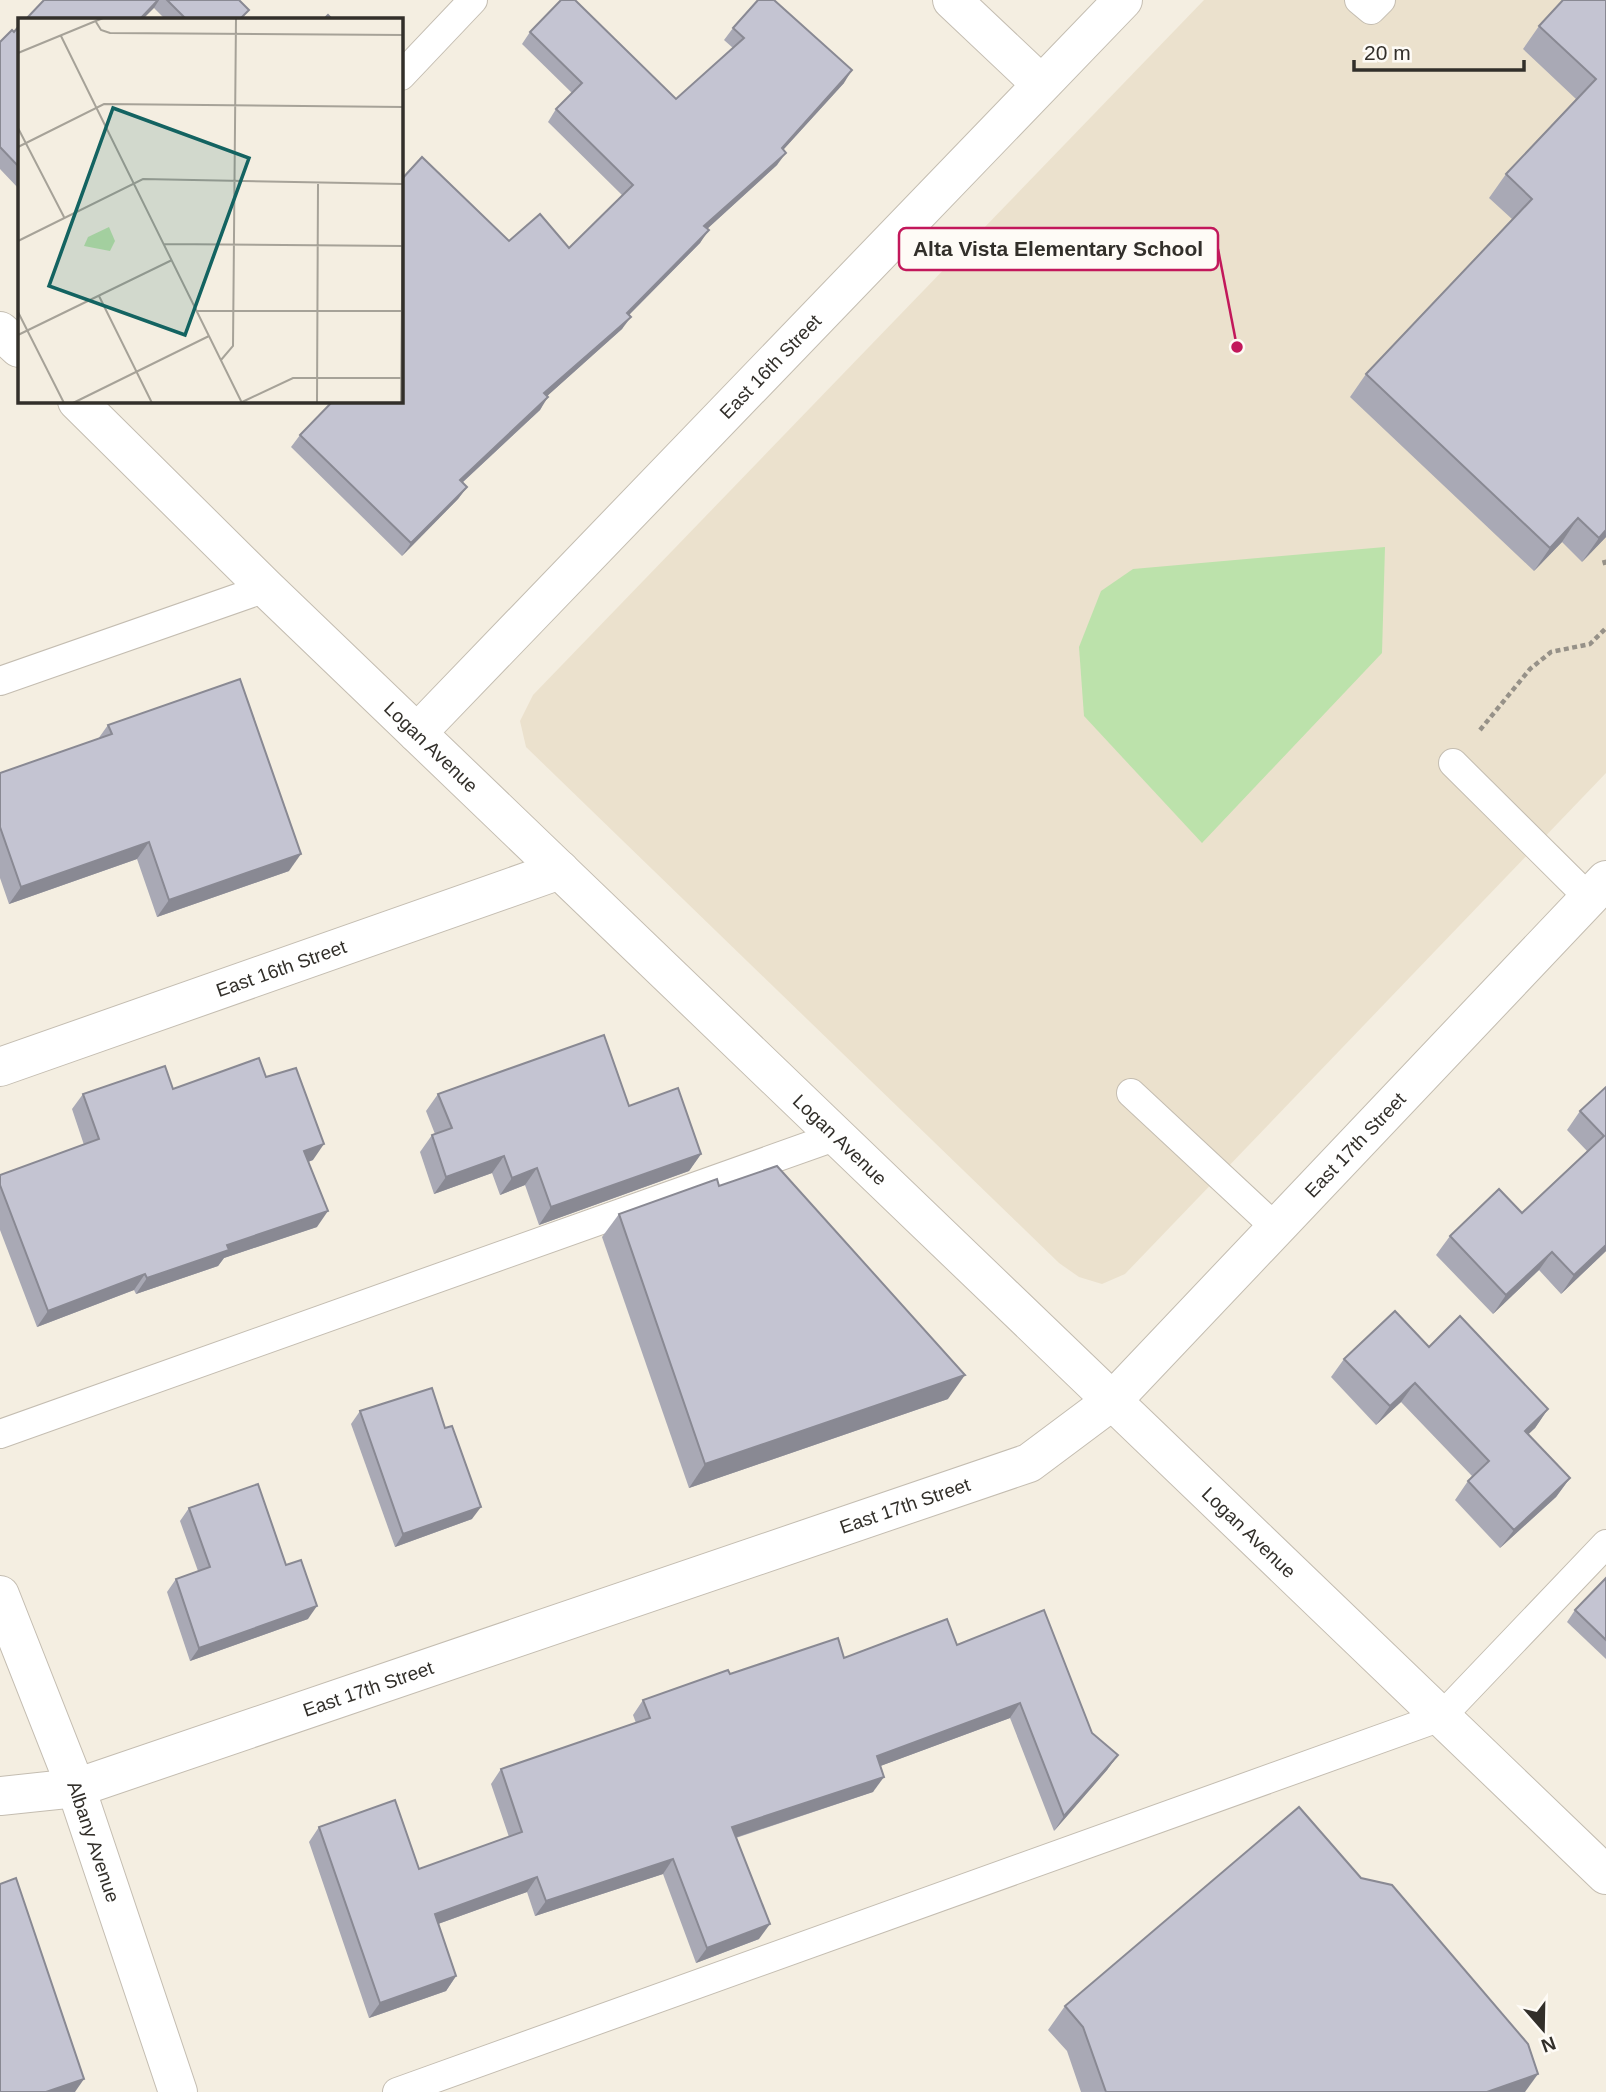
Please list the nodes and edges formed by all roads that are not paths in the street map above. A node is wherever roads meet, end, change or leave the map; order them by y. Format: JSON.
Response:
{"nodes":[{"id":1,"x":473,"y":0,"type":"edge"},
{"id":2,"x":952,"y":0,"type":"edge"},
{"id":3,"x":1123,"y":0,"type":"edge"},
{"id":4,"x":1359,"y":0,"type":"edge"},
{"id":5,"x":1381,"y":0,"type":"edge"},
{"id":6,"x":402,"y":75,"type":"edge"},
{"id":7,"x":1041,"y":84,"type":"junction"},
{"id":8,"x":0,"y":331,"type":"edge"},
{"id":9,"x":18,"y":347,"type":"edge"},
{"id":10,"x":83,"y":403,"type":"edge"},
{"id":11,"x":266,"y":588,"type":"junction"},
{"id":12,"x":0,"y":681,"type":"edge"},
{"id":13,"x":417,"y":733,"type":"junction"},
{"id":14,"x":1452,"y":763,"type":"road end"},
{"id":15,"x":560,"y":870,"type":"junction"},
{"id":16,"x":1597,"y":889,"type":"edge"},
{"id":17,"x":0,"y":1067,"type":"edge"},
{"id":18,"x":1131,"y":1093,"type":"dead end"},
{"id":19,"x":836,"y":1136,"type":"junction"},
{"id":20,"x":1276,"y":1228,"type":"junction"},
{"id":21,"x":1112,"y":1401,"type":"junction"},
{"id":22,"x":0,"y":1434,"type":"edge"},
{"id":23,"x":1606,"y":1544,"type":"edge"},
{"id":24,"x":0,"y":1595,"type":"edge"},
{"id":25,"x":1441,"y":1717,"type":"junction"},
{"id":26,"x":76,"y":1788,"type":"junction"},
{"id":27,"x":0,"y":1796,"type":"edge"},
{"id":28,"x":1606,"y":1875,"type":"edge"},
{"id":29,"x":178,"y":2092,"type":"edge"},
{"id":30,"x":397,"y":2092,"type":"edge"}],
"edges":[{"from":1,"to":6,"type":"lane"},
{"from":2,"to":7,"type":"street"},
{"from":3,"to":7,"type":"street","name":"East 16th Street"},
{"from":4,"to":5,"type":"lane"},
{"from":7,"to":13,"type":"street","name":"East 16th Street"},
{"from":8,"to":9,"type":"street"},
{"from":10,"to":11,"type":"street","name":"Logan Avenue"},
{"from":11,"to":12,"type":"lane"},
{"from":11,"to":13,"type":"street","name":"Logan Avenue"},
{"from":13,"to":15,"type":"street","name":"Logan Avenue"},
{"from":14,"to":16,"type":"lane"},
{"from":15,"to":17,"type":"street","name":"East 16th Street"},
{"from":15,"to":19,"type":"street","name":"Logan Avenue"},
{"from":16,"to":20,"type":"street","name":"East 17th Street"},
{"from":18,"to":20,"type":"lane"},
{"from":19,"to":21,"type":"street","name":"Logan Avenue"},
{"from":19,"to":22,"type":"lane"},
{"from":20,"to":21,"type":"street","name":"East 17th Street"},
{"from":21,"to":25,"type":"street","name":"Logan Avenue"},
{"from":21,"to":26,"type":"street","name":"East 17th Street"},
{"from":23,"to":25,"type":"lane"},
{"from":24,"to":26,"type":"street","name":"Albany Avenue"},
{"from":25,"to":28,"type":"street","name":"Logan Avenue"},
{"from":25,"to":30,"type":"lane"},
{"from":26,"to":27,"type":"street","name":"East 17th Street"},
{"from":26,"to":29,"type":"street","name":"Albany Avenue"}]}
